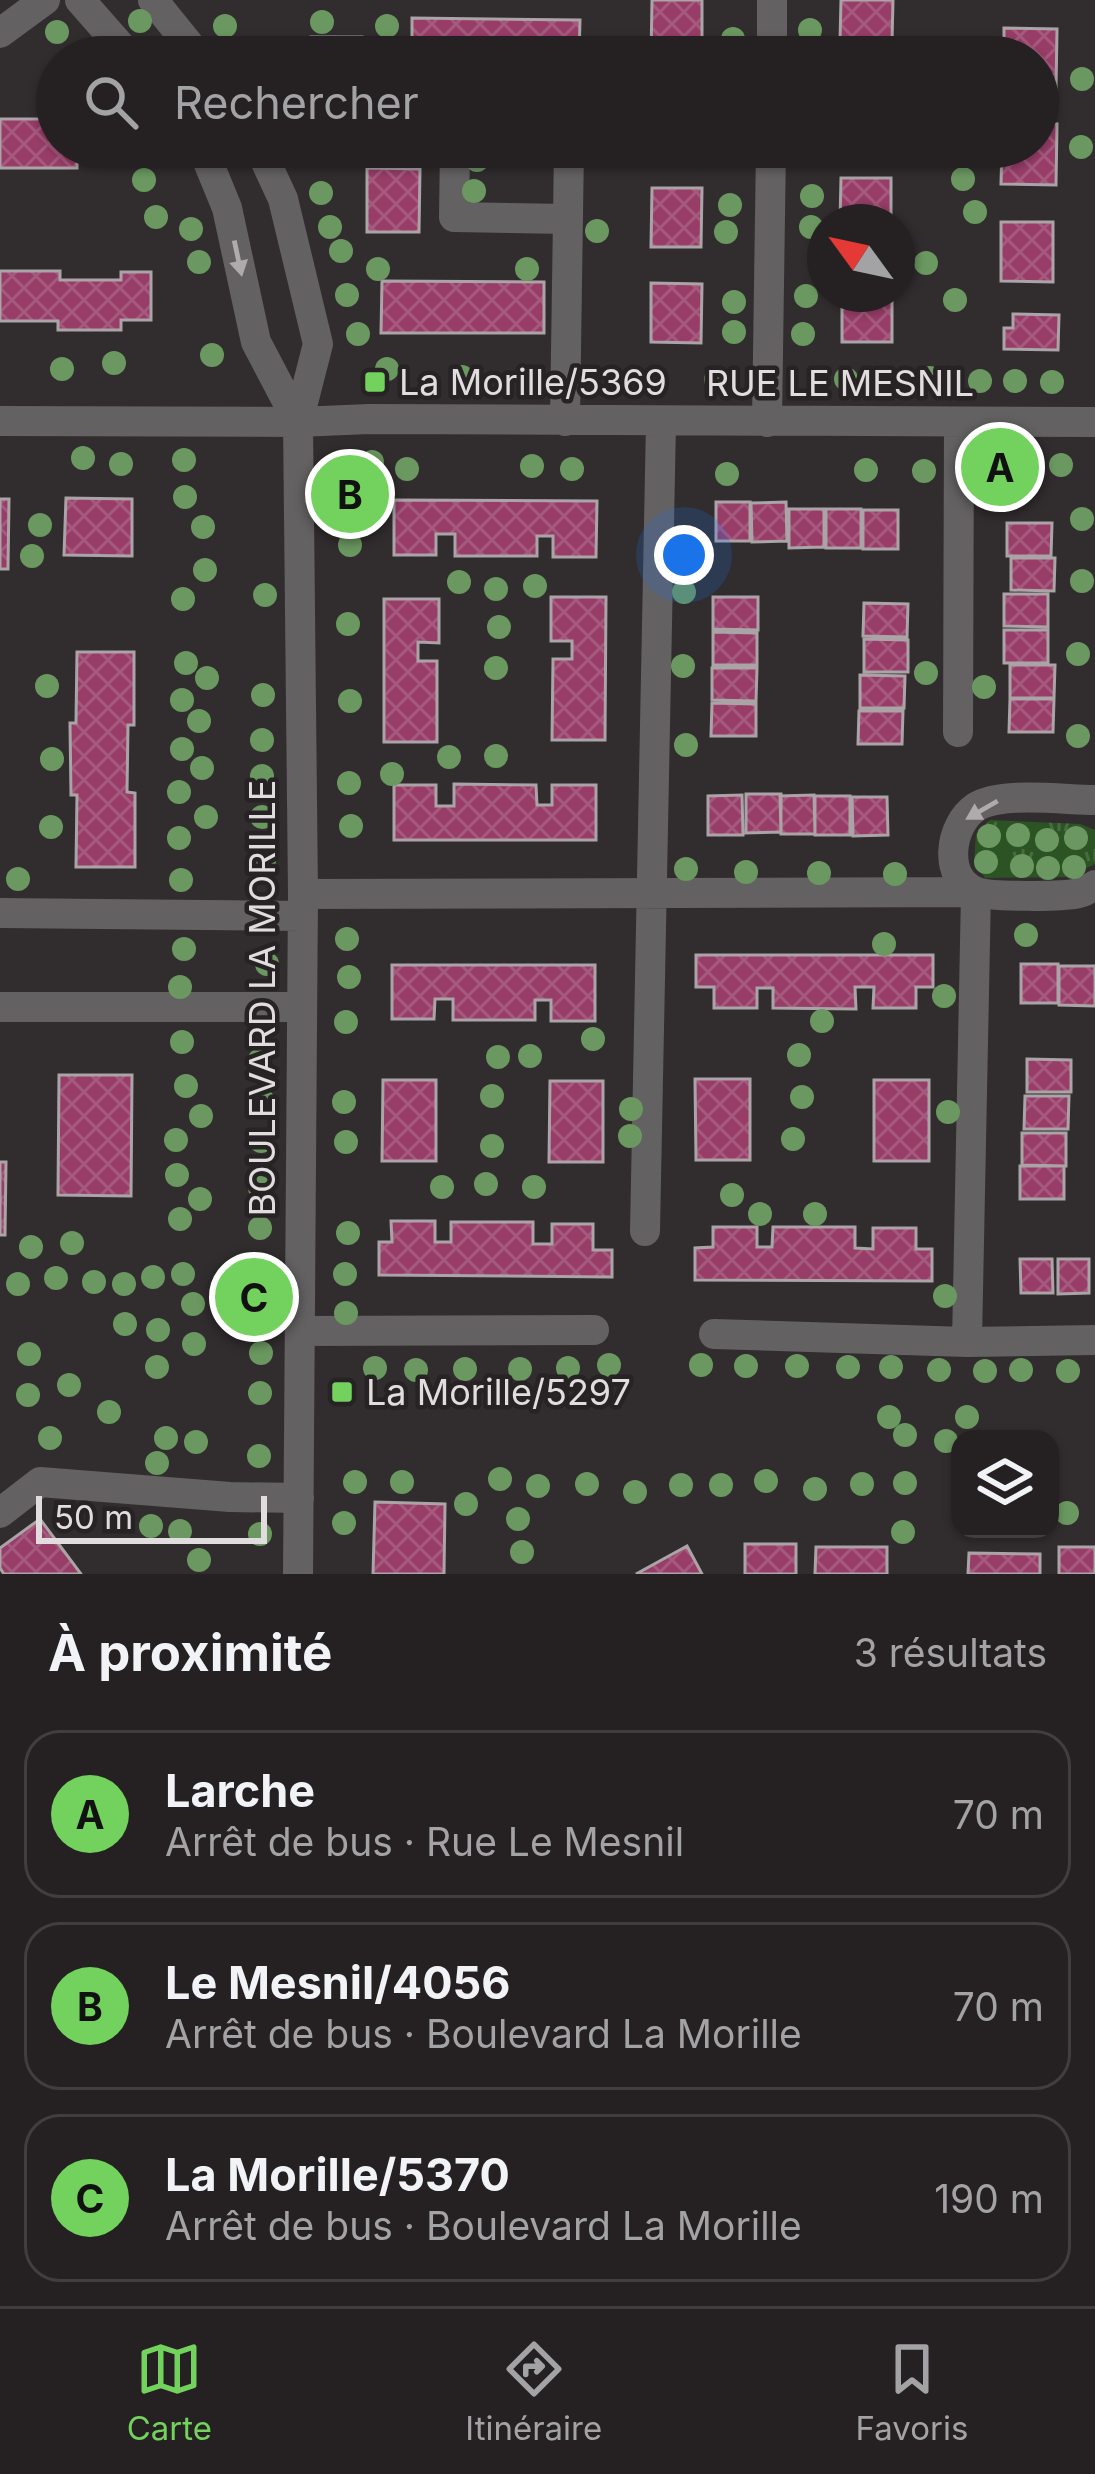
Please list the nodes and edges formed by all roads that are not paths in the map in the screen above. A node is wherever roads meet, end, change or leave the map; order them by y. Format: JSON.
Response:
{"nodes":[{"id":1,"x":45,"y":0,"type":"edge"},
{"id":2,"x":80,"y":0,"type":"edge"},
{"id":3,"x":153,"y":0,"type":"edge"},
{"id":4,"x":772,"y":0,"type":"edge"},
{"id":5,"x":0,"y":33,"type":"edge"},
{"id":6,"x":112,"y":36,"type":"edge"},
{"id":7,"x":182,"y":36,"type":"edge"},
{"id":8,"x":772,"y":36,"type":"edge"},
{"id":9,"x":211,"y":168,"type":"edge"},
{"id":10,"x":269,"y":168,"type":"edge"},
{"id":11,"x":455,"y":168,"type":"edge"},
{"id":12,"x":569,"y":168,"type":"edge"},
{"id":13,"x":771,"y":168,"type":"edge"},
{"id":14,"x":568,"y":219,"type":"junction"},
{"id":15,"x":0,"y":421,"type":"edge"},
{"id":16,"x":565,"y":421,"type":"junction"},
{"id":17,"x":298,"y":422,"type":"junction"},
{"id":18,"x":661,"y":422,"type":"junction"},
{"id":19,"x":767,"y":422,"type":"junction"},
{"id":20,"x":958,"y":422,"type":"junction"},
{"id":21,"x":1095,"y":422,"type":"edge"},
{"id":22,"x":958,"y":732,"type":"dead end"},
{"id":23,"x":1095,"y":800,"type":"edge"},
{"id":24,"x":1095,"y":885,"type":"edge"},
{"id":25,"x":976,"y":892,"type":"junction"},
{"id":26,"x":650,"y":893,"type":"junction"},
{"id":27,"x":303,"y":905,"type":"junction"},
{"id":28,"x":0,"y":913,"type":"edge"},
{"id":29,"x":0,"y":1007,"type":"edge"},
{"id":30,"x":302,"y":1007,"type":"junction"},
{"id":31,"x":645,"y":1232,"type":"dead end"},
{"id":32,"x":594,"y":1330,"type":"dead end"},
{"id":33,"x":301,"y":1331,"type":"junction"},
{"id":34,"x":714,"y":1334,"type":"dead end"},
{"id":35,"x":1095,"y":1340,"type":"edge"},
{"id":36,"x":967,"y":1342,"type":"junction"},
{"id":37,"x":299,"y":1498,"type":"junction"},
{"id":38,"x":0,"y":1513,"type":"edge"},
{"id":39,"x":298,"y":1574,"type":"edge"}],
"edges":[{"from":1,"to":5,"type":"street"},
{"from":2,"to":6,"type":"street"},
{"from":3,"to":7,"type":"street"},
{"from":4,"to":8,"type":"street"},
{"from":9,"to":17,"type":"street","name":"BOULEVARD LA MORILLE","one_way":true},
{"from":10,"to":17,"type":"street","name":"BOULEVARD LA MORILLE"},
{"from":11,"to":14,"type":"street"},
{"from":12,"to":14,"type":"street"},
{"from":13,"to":19,"type":"street"},
{"from":14,"to":16,"type":"street"},
{"from":15,"to":17,"type":"street","name":"RUE LE MESNIL"},
{"from":16,"to":17,"type":"street","name":"RUE LE MESNIL"},
{"from":16,"to":18,"type":"street","name":"RUE LE MESNIL"},
{"from":17,"to":27,"type":"street","name":"BOULEVARD LA MORILLE"},
{"from":18,"to":19,"type":"street","name":"RUE LE MESNIL"},
{"from":18,"to":26,"type":"street"},
{"from":19,"to":20,"type":"street","name":"RUE LE MESNIL"},
{"from":20,"to":21,"type":"street","name":"RUE LE MESNIL"},
{"from":20,"to":22,"type":"street"},
{"from":23,"to":25,"type":"street","one_way":true},
{"from":24,"to":25,"type":"street"},
{"from":25,"to":26,"type":"street"},
{"from":25,"to":36,"type":"street"},
{"from":26,"to":27,"type":"street"},
{"from":26,"to":31,"type":"street"},
{"from":27,"to":28,"type":"street"},
{"from":27,"to":30,"type":"street","name":"BOULEVARD LA MORILLE"},
{"from":29,"to":30,"type":"street"},
{"from":30,"to":33,"type":"street","name":"BOULEVARD LA MORILLE"},
{"from":32,"to":33,"type":"street"},
{"from":33,"to":37,"type":"street","name":"BOULEVARD LA MORILLE"},
{"from":34,"to":36,"type":"street"},
{"from":35,"to":36,"type":"street"},
{"from":37,"to":38,"type":"street"},
{"from":37,"to":39,"type":"street","name":"BOULEVARD LA MORILLE"}]}
